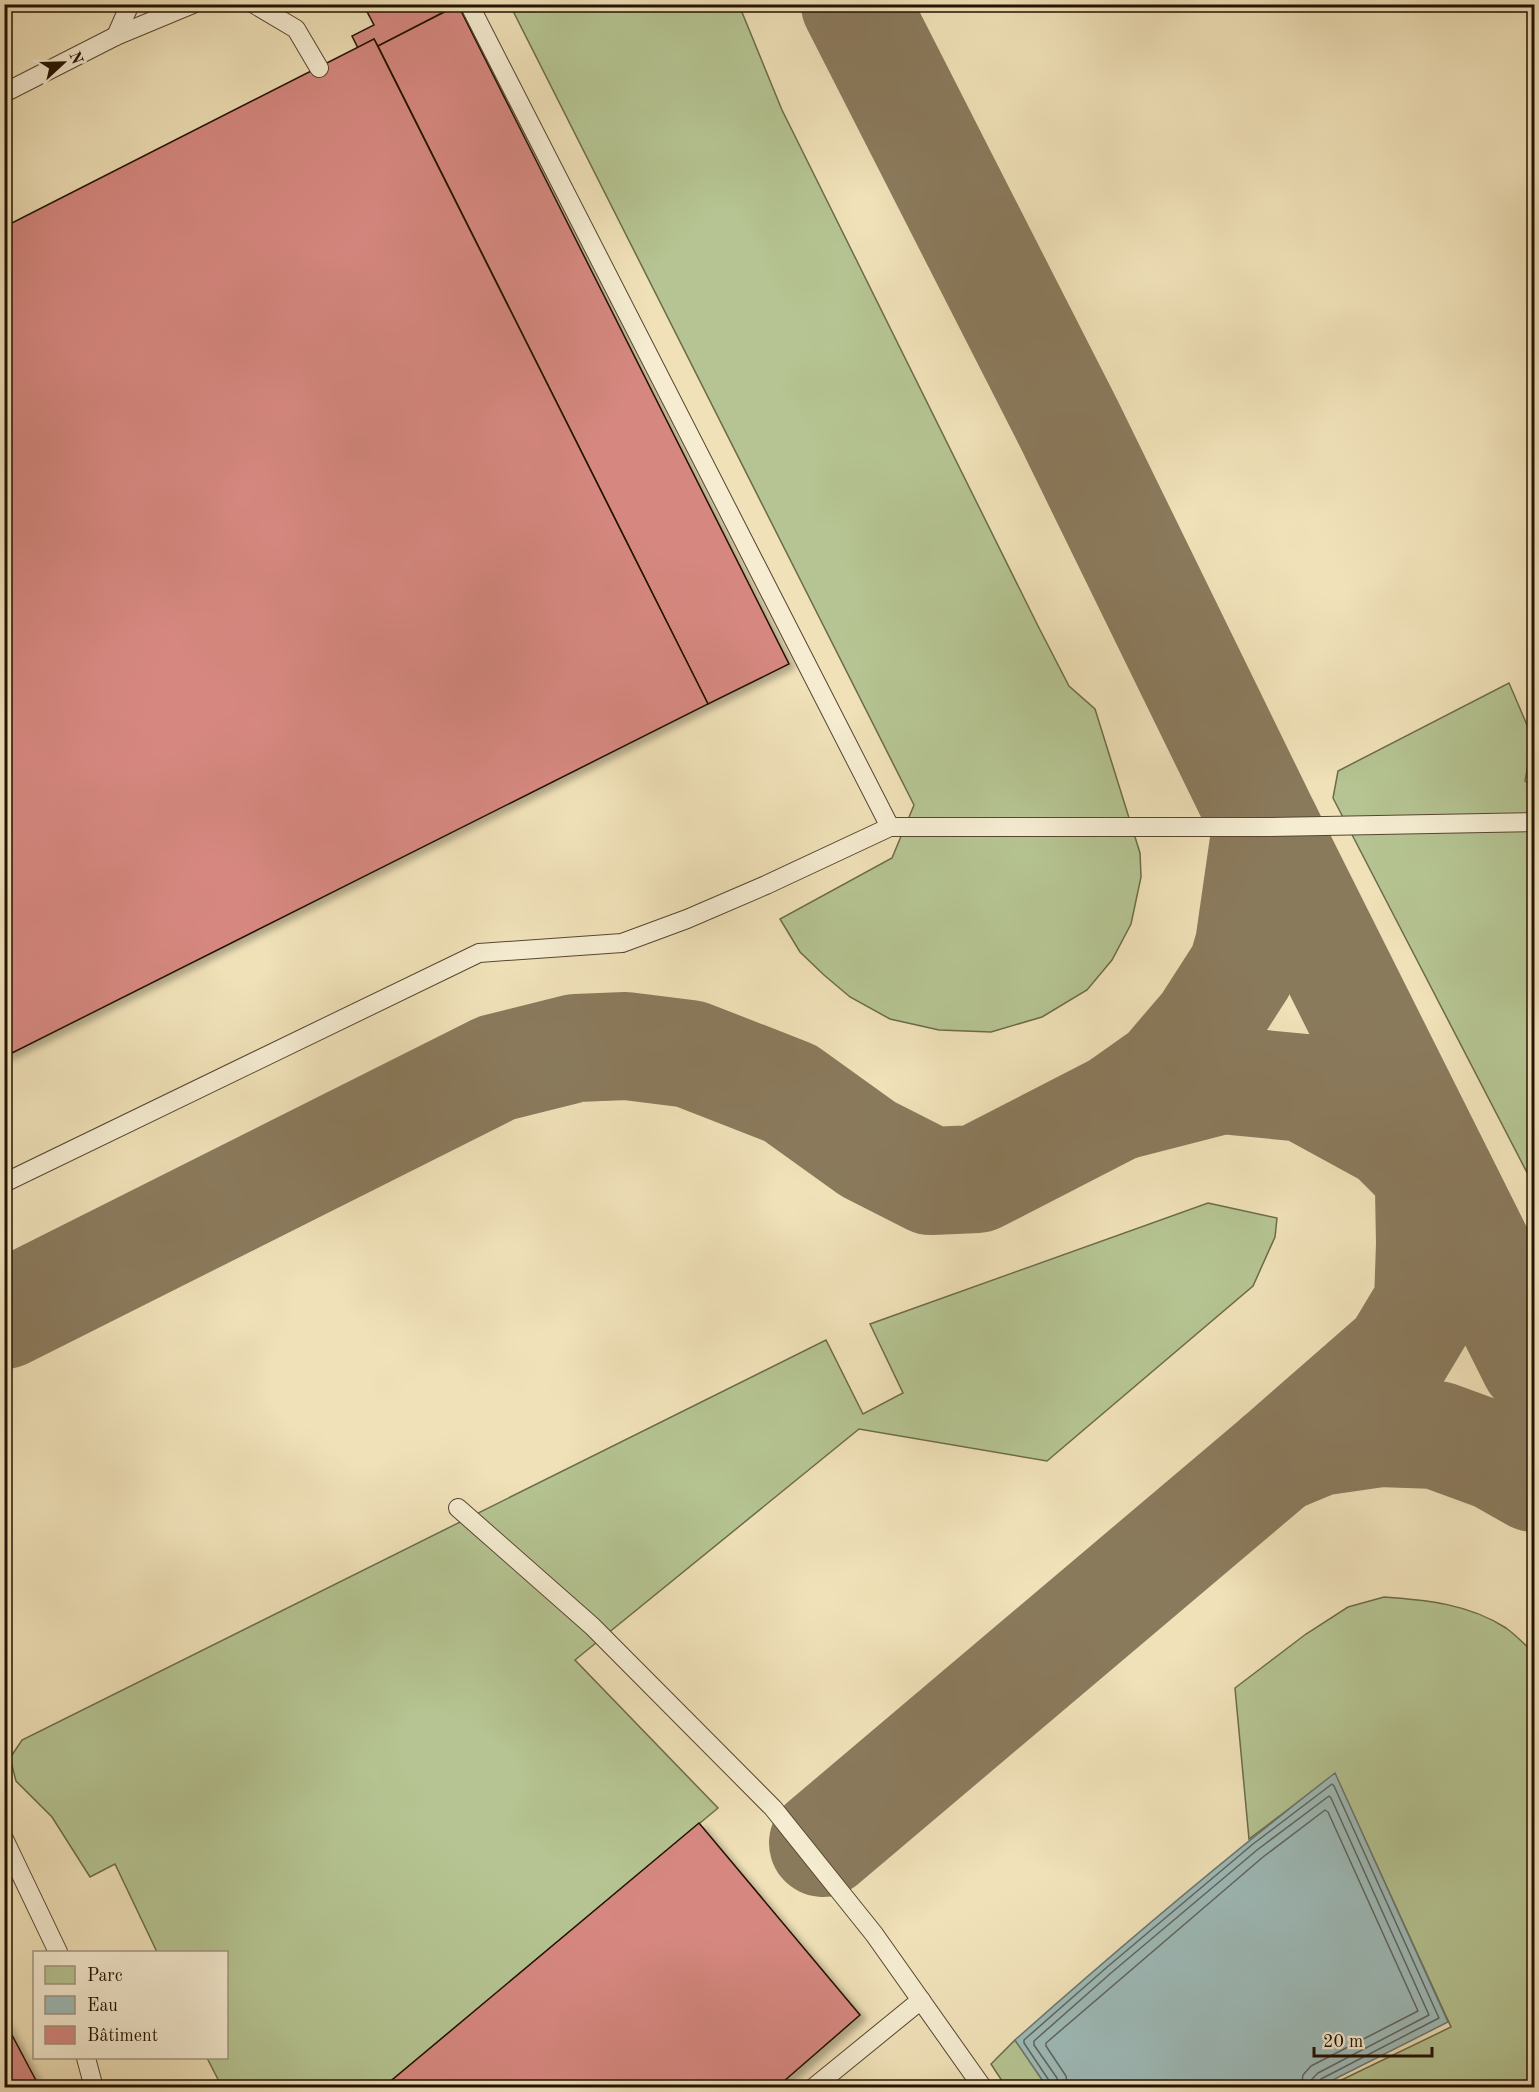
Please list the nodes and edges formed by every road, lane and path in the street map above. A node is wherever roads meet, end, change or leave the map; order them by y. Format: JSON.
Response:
{"nodes":[{"id":1,"x":130,"y":4,"type":"edge"},
{"id":2,"x":193,"y":4,"type":"edge"},
{"id":3,"x":254,"y":4,"type":"edge"},
{"id":4,"x":469,"y":4,"type":"edge"},
{"id":5,"x":116,"y":36,"type":"junction"},
{"id":6,"x":319,"y":68,"type":"dead end"},
{"id":7,"x":4,"y":93,"type":"edge"},
{"id":8,"x":1534,"y":822,"type":"edge"},
{"id":9,"x":890,"y":827,"type":"junction"},
{"id":10,"x":4,"y":1183,"type":"edge"},
{"id":11,"x":458,"y":1508,"type":"dead end"},
{"id":12,"x":4,"y":1839,"type":"edge"},
{"id":13,"x":57,"y":1951,"type":"edge"},
{"id":14,"x":921,"y":2000,"type":"junction"},
{"id":15,"x":86,"y":2059,"type":"edge"},
{"id":16,"x":94,"y":2088,"type":"edge"},
{"id":17,"x":813,"y":2088,"type":"edge"},
{"id":18,"x":983,"y":2088,"type":"edge"}],
"edges":[{"from":1,"to":5,"type":"lane"},
{"from":2,"to":5,"type":"lane"},
{"from":3,"to":6,"type":"lane"},
{"from":4,"to":9,"type":"lane"},
{"from":5,"to":7,"type":"lane"},
{"from":8,"to":9,"type":"lane"},
{"from":9,"to":10,"type":"lane"},
{"from":11,"to":14,"type":"lane"},
{"from":12,"to":13,"type":"lane"},
{"from":14,"to":17,"type":"lane"},
{"from":14,"to":18,"type":"lane"},
{"from":15,"to":16,"type":"lane"}]}
